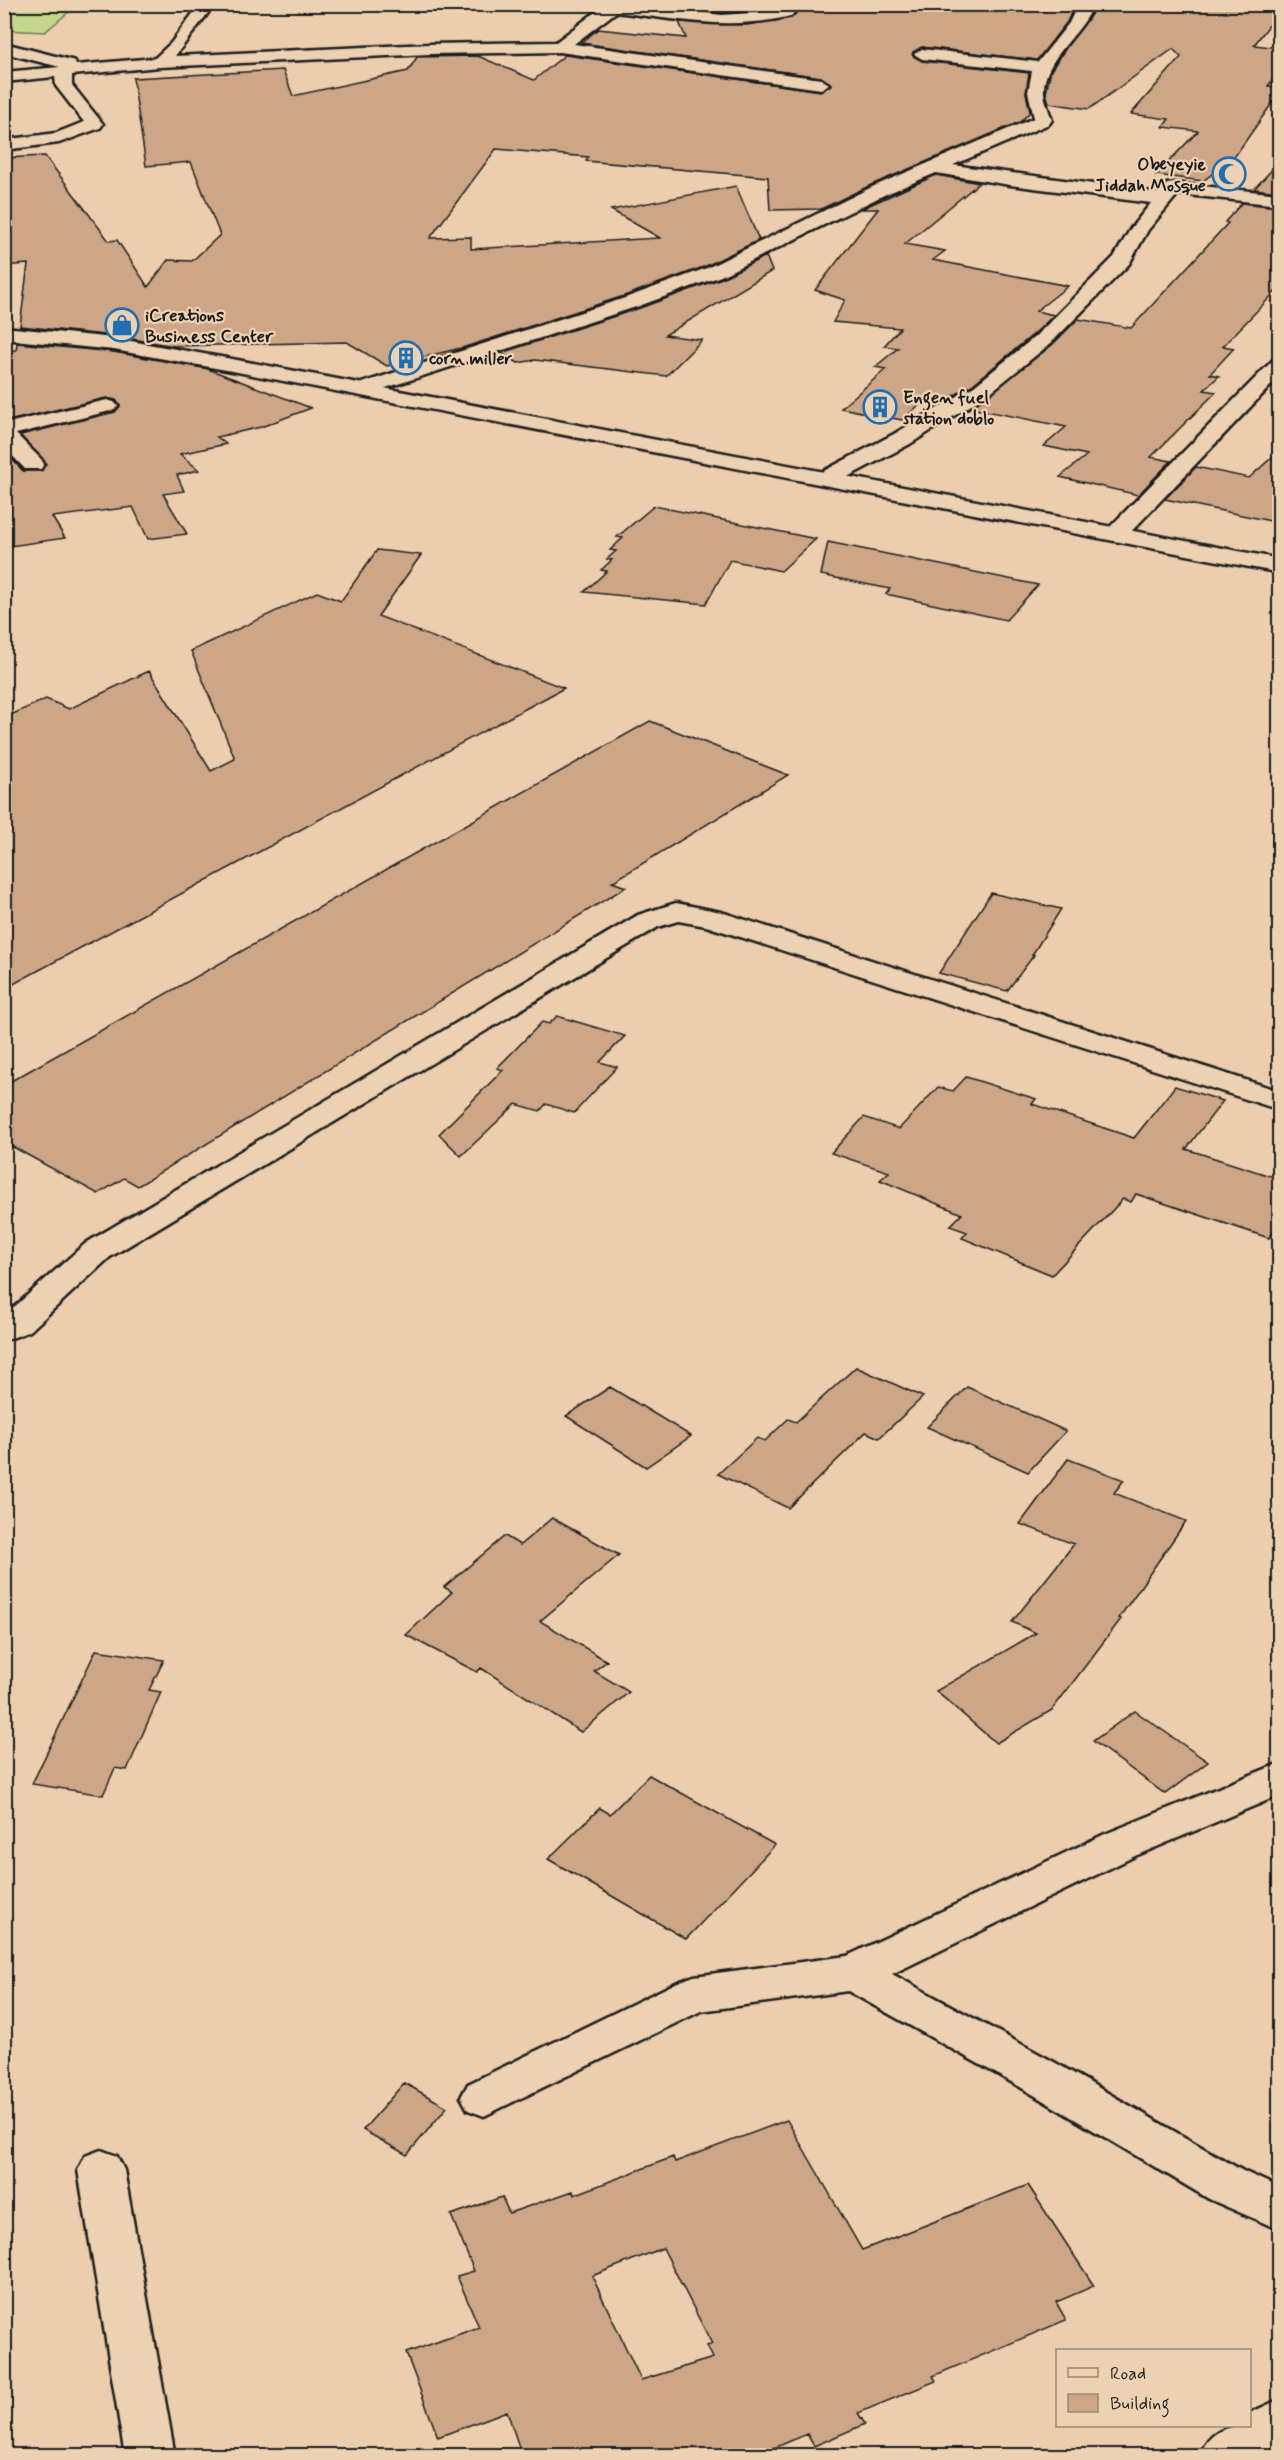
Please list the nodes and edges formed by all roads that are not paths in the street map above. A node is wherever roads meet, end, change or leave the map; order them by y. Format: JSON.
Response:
{"nodes":[{"id":1,"x":208,"y":4,"type":"edge"},
{"id":2,"x":1086,"y":4,"type":"edge"},
{"id":3,"x":615,"y":6,"type":"edge"},
{"id":4,"x":786,"y":13,"type":"dead end"},
{"id":5,"x":560,"y":47,"type":"junction"},
{"id":6,"x":4,"y":48,"type":"edge"},
{"id":7,"x":922,"y":54,"type":"dead end"},
{"id":8,"x":160,"y":62,"type":"junction"},
{"id":9,"x":1043,"y":67,"type":"junction"},
{"id":10,"x":82,"y":69,"type":"junction"},
{"id":11,"x":63,"y":71,"type":"junction"},
{"id":12,"x":4,"y":77,"type":"edge"},
{"id":13,"x":821,"y":84,"type":"dead end"},
{"id":14,"x":4,"y":145,"type":"edge"},
{"id":15,"x":934,"y":167,"type":"junction"},
{"id":16,"x":1164,"y":199,"type":"junction"},
{"id":17,"x":1280,"y":200,"type":"edge"},
{"id":18,"x":4,"y":333,"type":"edge"},
{"id":19,"x":1280,"y":364,"type":"edge"},
{"id":20,"x":363,"y":389,"type":"junction"},
{"id":21,"x":107,"y":406,"type":"dead end"},
{"id":22,"x":4,"y":433,"type":"edge"},
{"id":23,"x":33,"y":464,"type":"dead end"},
{"id":24,"x":828,"y":478,"type":"junction"},
{"id":25,"x":1116,"y":534,"type":"junction"},
{"id":26,"x":1280,"y":567,"type":"edge"},
{"id":27,"x":1280,"y":1101,"type":"edge"},
{"id":28,"x":4,"y":1330,"type":"edge"},
{"id":29,"x":1280,"y":1778,"type":"edge"},
{"id":30,"x":854,"y":1972,"type":"junction"},
{"id":31,"x":484,"y":2097,"type":"dead end"},
{"id":32,"x":101,"y":2170,"type":"dead end"},
{"id":33,"x":1280,"y":2210,"type":"edge"},
{"id":34,"x":1280,"y":2422,"type":"edge"},
{"id":35,"x":150,"y":2456,"type":"edge"},
{"id":36,"x":1224,"y":2456,"type":"edge"}],
"edges":[{"from":1,"to":8,"type":"street"},
{"from":2,"to":9,"type":"street"},
{"from":3,"to":4,"type":"street"},
{"from":3,"to":5,"type":"street"},
{"from":5,"to":8,"type":"street"},
{"from":5,"to":13,"type":"street"},
{"from":6,"to":10,"type":"street"},
{"from":7,"to":9,"type":"street"},
{"from":8,"to":10,"type":"street"},
{"from":9,"to":15,"type":"street"},
{"from":10,"to":11,"type":"street"},
{"from":11,"to":12,"type":"street"},
{"from":11,"to":14,"type":"street"},
{"from":15,"to":16,"type":"street"},
{"from":15,"to":20,"type":"street"},
{"from":16,"to":17,"type":"street"},
{"from":16,"to":24,"type":"street"},
{"from":18,"to":20,"type":"street"},
{"from":19,"to":25,"type":"street"},
{"from":20,"to":24,"type":"street"},
{"from":21,"to":22,"type":"street"},
{"from":22,"to":23,"type":"street"},
{"from":24,"to":25,"type":"street"},
{"from":25,"to":26,"type":"street"},
{"from":27,"to":28,"type":"street"},
{"from":29,"to":30,"type":"street"},
{"from":30,"to":31,"type":"street"},
{"from":30,"to":33,"type":"street"},
{"from":32,"to":35,"type":"street"},
{"from":34,"to":36,"type":"street"}]}
